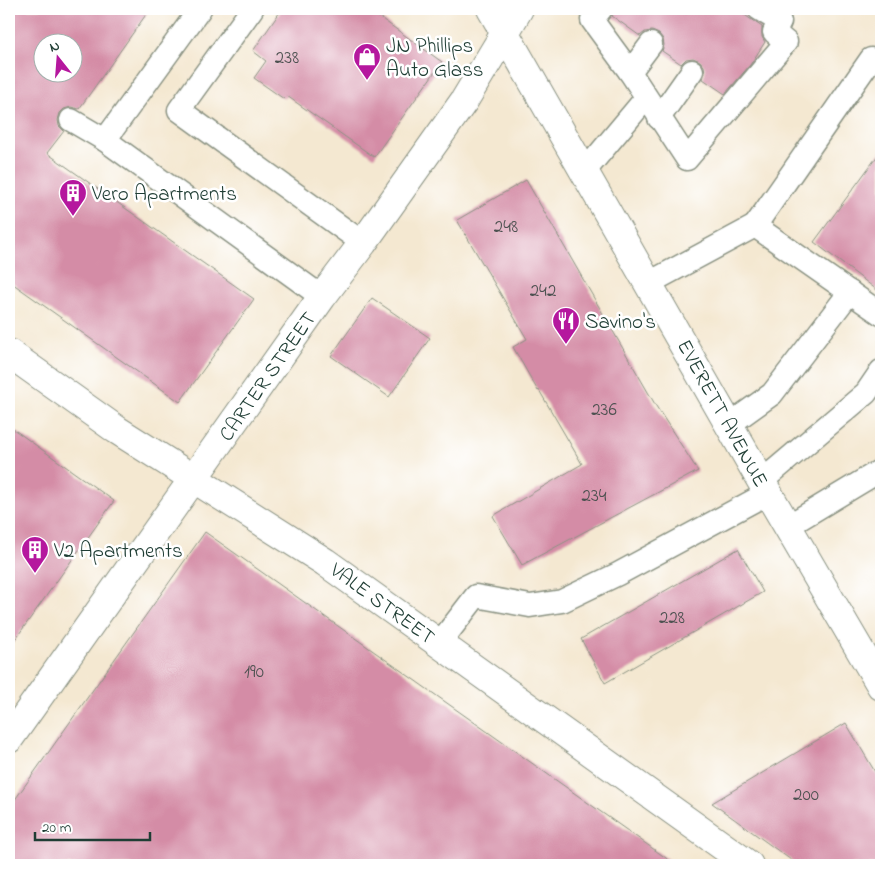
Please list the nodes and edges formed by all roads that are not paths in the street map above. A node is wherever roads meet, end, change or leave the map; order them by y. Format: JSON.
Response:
{"nodes":[{"id":1,"x":200,"y":9,"type":"edge"},
{"id":2,"x":252,"y":9,"type":"edge"},
{"id":3,"x":491,"y":9,"type":"edge"},
{"id":4,"x":519,"y":9,"type":"edge"},
{"id":5,"x":601,"y":9,"type":"edge"},
{"id":6,"x":759,"y":9,"type":"edge"},
{"id":7,"x":505,"y":33,"type":"junction"},
{"id":8,"x":651,"y":44,"type":"dead end"},
{"id":9,"x":878,"y":57,"type":"edge"},
{"id":10,"x":692,"y":71,"type":"dead end"},
{"id":11,"x":630,"y":72,"type":"junction"},
{"id":12,"x":646,"y":98,"type":"junction"},
{"id":13,"x":659,"y":118,"type":"junction"},
{"id":14,"x":71,"y":120,"type":"dead end"},
{"id":15,"x":105,"y":140,"type":"junction"},
{"id":16,"x":585,"y":171,"type":"junction"},
{"id":17,"x":754,"y":226,"type":"junction"},
{"id":18,"x":363,"y":243,"type":"junction"},
{"id":19,"x":649,"y":283,"type":"junction"},
{"id":20,"x":850,"y":292,"type":"junction"},
{"id":21,"x":322,"y":297,"type":"junction"},
{"id":22,"x":881,"y":314,"type":"edge"},
{"id":23,"x":9,"y":353,"type":"edge"},
{"id":24,"x":881,"y":372,"type":"edge"},
{"id":25,"x":730,"y":424,"type":"junction"},
{"id":26,"x":881,"y":470,"type":"edge"},
{"id":27,"x":194,"y":480,"type":"junction"},
{"id":28,"x":765,"y":487,"type":"junction"},
{"id":29,"x":788,"y":526,"type":"junction"},
{"id":30,"x":439,"y":644,"type":"junction"},
{"id":31,"x":881,"y":686,"type":"edge"},
{"id":32,"x":9,"y":739,"type":"edge"},
{"id":33,"x":749,"y":865,"type":"edge"}],
"edges":[{"from":1,"to":15,"type":"lane"},
{"from":2,"to":18,"type":"lane"},
{"from":3,"to":7,"type":"street","name":"EVERETT AVENUE"},
{"from":4,"to":7,"type":"street","name":"CARTER STREET"},
{"from":5,"to":11,"type":"lane"},
{"from":6,"to":13,"type":"lane"},
{"from":7,"to":16,"type":"street","name":"EVERETT AVENUE"},
{"from":7,"to":18,"type":"street","name":"CARTER STREET"},
{"from":8,"to":11,"type":"lane"},
{"from":9,"to":17,"type":"lane"},
{"from":10,"to":13,"type":"lane"},
{"from":11,"to":12,"type":"lane"},
{"from":12,"to":13,"type":"lane"},
{"from":12,"to":16,"type":"lane"},
{"from":14,"to":15,"type":"lane"},
{"from":15,"to":21,"type":"lane"},
{"from":16,"to":19,"type":"street","name":"EVERETT AVENUE"},
{"from":17,"to":19,"type":"lane"},
{"from":17,"to":20,"type":"lane"},
{"from":18,"to":21,"type":"street","name":"CARTER STREET"},
{"from":19,"to":25,"type":"street","name":"EVERETT AVENUE"},
{"from":20,"to":22,"type":"lane"},
{"from":20,"to":25,"type":"lane"},
{"from":21,"to":27,"type":"street","name":"CARTER STREET"},
{"from":23,"to":27,"type":"street","name":"VALE STREET"},
{"from":24,"to":28,"type":"lane"},
{"from":25,"to":28,"type":"street","name":"EVERETT AVENUE"},
{"from":26,"to":29,"type":"lane"},
{"from":27,"to":30,"type":"street","name":"VALE STREET"},
{"from":27,"to":32,"type":"street","name":"CARTER STREET"},
{"from":28,"to":29,"type":"street","name":"EVERETT AVENUE"},
{"from":28,"to":30,"type":"lane"},
{"from":29,"to":31,"type":"street","name":"EVERETT AVENUE"},
{"from":30,"to":33,"type":"street","name":"VALE STREET"}]}
